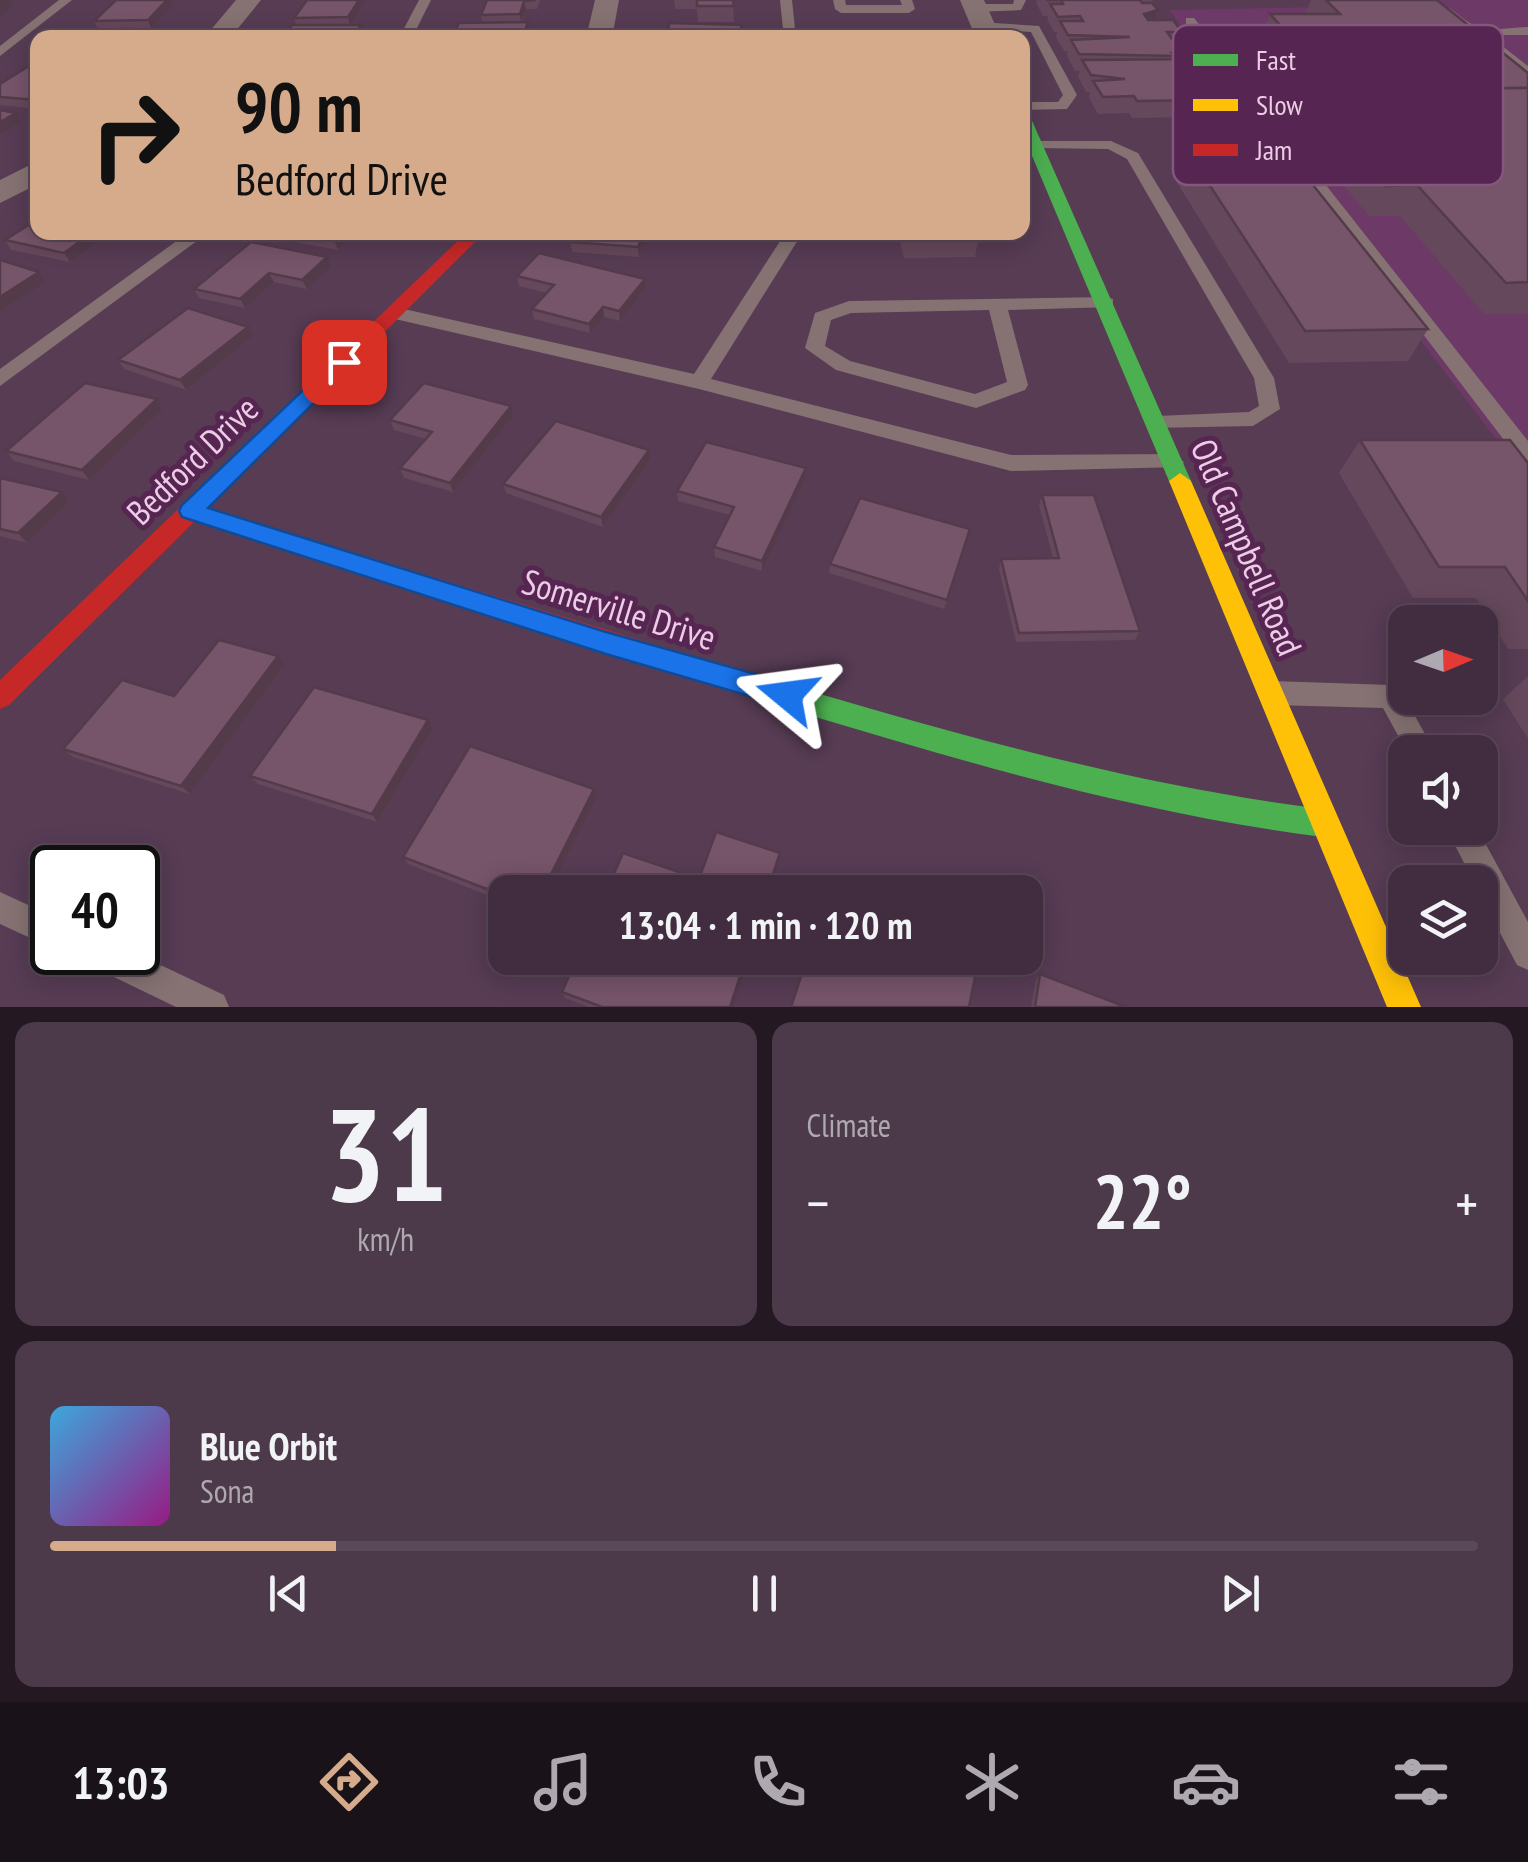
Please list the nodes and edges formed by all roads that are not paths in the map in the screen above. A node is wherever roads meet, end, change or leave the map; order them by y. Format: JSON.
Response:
{"nodes":[{"id":1,"x":66,"y":0,"type":"edge"},
{"id":2,"x":249,"y":0,"type":"edge"},
{"id":3,"x":426,"y":0,"type":"edge"},
{"id":4,"x":607,"y":0,"type":"edge"},
{"id":5,"x":786,"y":0,"type":"edge"},
{"id":6,"x":839,"y":0,"type":"edge"},
{"id":7,"x":906,"y":0,"type":"edge"},
{"id":8,"x":1020,"y":0,"type":"edge"},
{"id":9,"x":1425,"y":0,"type":"edge"},
{"id":10,"x":980,"y":18,"type":"edge"},
{"id":11,"x":1190,"y":21,"type":"dead end"},
{"id":12,"x":1193,"y":25,"type":"edge"},
{"id":13,"x":1468,"y":25,"type":"edge"},
{"id":14,"x":223,"y":30,"type":"edge"},
{"id":15,"x":409,"y":30,"type":"edge"},
{"id":16,"x":600,"y":30,"type":"edge"},
{"id":17,"x":789,"y":30,"type":"edge"},
{"id":18,"x":0,"y":52,"type":"edge"},
{"id":19,"x":1503,"y":53,"type":"edge"},
{"id":20,"x":1528,"y":74,"type":"edge"},
{"id":21,"x":1030,"y":106,"type":"edge"},
{"id":22,"x":1030,"y":131,"type":"edge"},
{"id":23,"x":1036,"y":144,"type":"junction"},
{"id":24,"x":30,"y":175,"type":"edge"},
{"id":25,"x":1321,"y":185,"type":"edge"},
{"id":26,"x":0,"y":193,"type":"edge"},
{"id":27,"x":191,"y":240,"type":"edge"},
{"id":28,"x":469,"y":240,"type":"edge"},
{"id":29,"x":789,"y":240,"type":"edge"},
{"id":30,"x":1107,"y":303,"type":"junction"},
{"id":31,"x":997,"y":305,"type":"junction"},
{"id":32,"x":395,"y":312,"type":"junction"},
{"id":33,"x":0,"y":379,"type":"edge"},
{"id":34,"x":699,"y":382,"type":"junction"},
{"id":35,"x":1157,"y":424,"type":"junction"},
{"id":36,"x":1519,"y":432,"type":"edge"},
{"id":37,"x":1528,"y":456,"type":"edge"},
{"id":38,"x":1174,"y":462,"type":"junction"},
{"id":39,"x":190,"y":511,"type":"junction"},
{"id":40,"x":1270,"y":693,"type":"junction"},
{"id":41,"x":0,"y":697,"type":"edge"},
{"id":42,"x":1411,"y":735,"type":"edge"},
{"id":43,"x":1323,"y":823,"type":"junction"},
{"id":44,"x":1469,"y":845,"type":"edge"},
{"id":45,"x":0,"y":908,"type":"edge"},
{"id":46,"x":30,"y":922,"type":"edge"},
{"id":47,"x":1528,"y":954,"type":"edge"},
{"id":48,"x":145,"y":975,"type":"edge"},
{"id":49,"x":212,"y":1007,"type":"edge"},
{"id":50,"x":1404,"y":1007,"type":"edge"}],
"edges":[{"from":1,"to":18,"type":"lane"},
{"from":2,"to":14,"type":"street"},
{"from":3,"to":15,"type":"lane"},
{"from":4,"to":16,"type":"street"},
{"from":5,"to":17,"type":"lane"},
{"from":6,"to":7,"type":"lane"},
{"from":8,"to":10,"type":"lane"},
{"from":9,"to":13,"type":"lane"},
{"from":10,"to":21,"type":"lane"},
{"from":11,"to":12,"type":"lane"},
{"from":19,"to":20,"type":"lane"},
{"from":22,"to":23,"type":"street","name":"Old Campbell Road"},
{"from":23,"to":30,"type":"street","name":"Old Campbell Road"},
{"from":23,"to":35,"type":"lane"},
{"from":24,"to":26,"type":"street"},
{"from":25,"to":36,"type":"lane"},
{"from":27,"to":33,"type":"lane"},
{"from":28,"to":32,"type":"street","name":"Bedford Drive"},
{"from":29,"to":34,"type":"lane"},
{"from":30,"to":31,"type":"lane"},
{"from":30,"to":35,"type":"street","name":"Old Campbell Road"},
{"from":31,"to":31,"type":"lane"},
{"from":32,"to":34,"type":"lane"},
{"from":32,"to":39,"type":"street","name":"Bedford Drive"},
{"from":34,"to":38,"type":"lane"},
{"from":35,"to":38,"type":"street","name":"Old Campbell Road"},
{"from":36,"to":37,"type":"lane"},
{"from":38,"to":40,"type":"street","name":"Old Campbell Road"},
{"from":39,"to":41,"type":"street","name":"Bedford Drive"},
{"from":39,"to":43,"type":"street","name":"Somerville Drive"},
{"from":40,"to":42,"type":"lane"},
{"from":40,"to":43,"type":"street","name":"Old Campbell Road"},
{"from":43,"to":50,"type":"street","name":"Old Campbell Road"},
{"from":44,"to":47,"type":"lane"},
{"from":45,"to":46,"type":"lane"},
{"from":48,"to":49,"type":"lane"}]}
